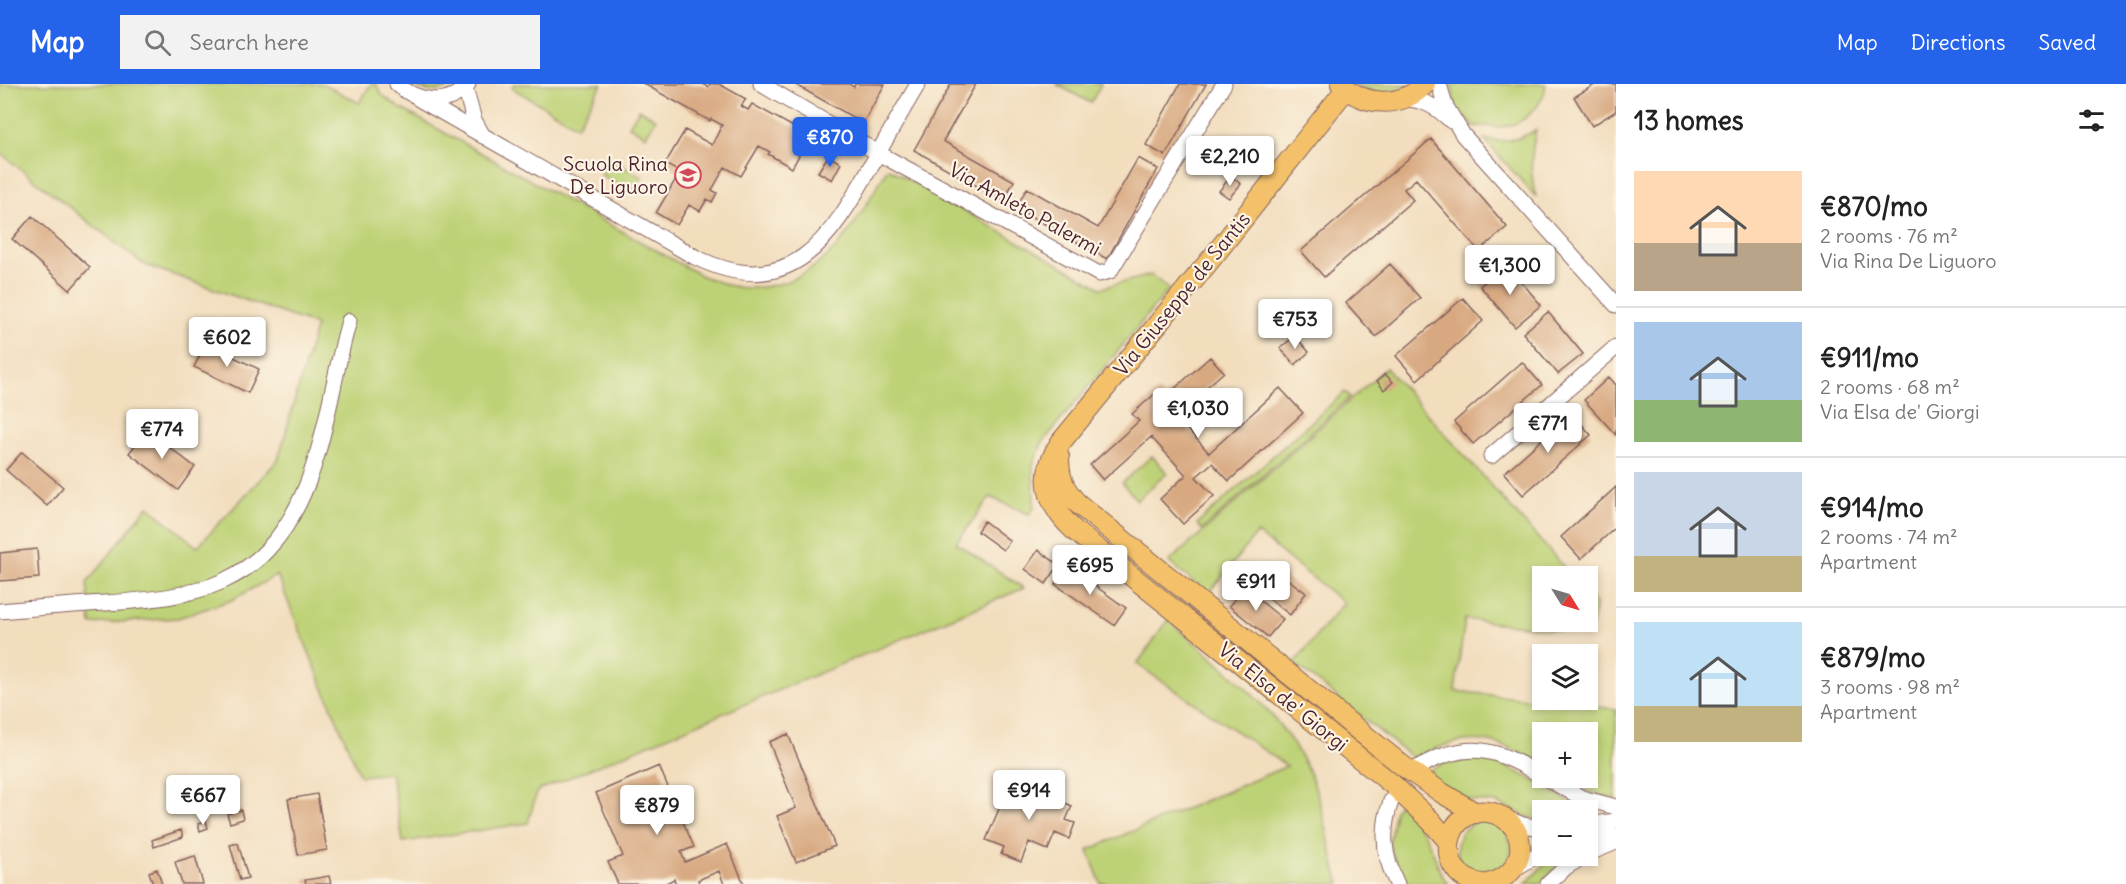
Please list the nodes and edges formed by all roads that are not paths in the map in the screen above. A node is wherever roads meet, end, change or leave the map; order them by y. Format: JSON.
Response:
{"nodes":[{"id":1,"x":397,"y":84,"type":"edge"},
{"id":2,"x":761,"y":84,"type":"edge"},
{"id":3,"x":918,"y":84,"type":"edge"},
{"id":4,"x":1224,"y":84,"type":"edge"},
{"id":5,"x":1425,"y":84,"type":"edge"},
{"id":6,"x":1439,"y":84,"type":"edge"},
{"id":7,"x":466,"y":86,"type":"edge"},
{"id":8,"x":1344,"y":87,"type":"edge"},
{"id":9,"x":419,"y":99,"type":"junction"},
{"id":10,"x":1401,"y":99,"type":"junction"},
{"id":11,"x":1456,"y":125,"type":"junction"},
{"id":12,"x":483,"y":136,"type":"junction"},
{"id":13,"x":878,"y":153,"type":"junction"},
{"id":14,"x":1616,"y":305,"type":"edge"},
{"id":15,"x":349,"y":321,"type":"dead end"},
{"id":16,"x":1616,"y":346,"type":"edge"},
{"id":17,"x":1061,"y":442,"type":"junction"},
{"id":18,"x":1491,"y":456,"type":"dead end"},
{"id":19,"x":0,"y":611,"type":"edge"},
{"id":20,"x":1417,"y":768,"type":"dead end"},
{"id":21,"x":1532,"y":770,"type":"edge"},
{"id":22,"x":1564,"y":788,"type":"edge"},
{"id":23,"x":1391,"y":801,"type":"dead end"},
{"id":24,"x":1616,"y":807,"type":"edge"},
{"id":25,"x":1476,"y":813,"type":"junction"},
{"id":26,"x":1504,"y":818,"type":"junction"},
{"id":27,"x":1616,"y":821,"type":"edge"},
{"id":28,"x":1598,"y":823,"type":"edge"},
{"id":29,"x":1532,"y":826,"type":"edge"},
{"id":30,"x":1616,"y":836,"type":"edge"},
{"id":31,"x":1598,"y":838,"type":"edge"},
{"id":32,"x":1449,"y":842,"type":"junction"},
{"id":33,"x":1616,"y":842,"type":"edge"},
{"id":34,"x":1598,"y":850,"type":"edge"},
{"id":35,"x":1532,"y":859,"type":"edge"},
{"id":36,"x":1568,"y":866,"type":"edge"},
{"id":37,"x":1509,"y":876,"type":"edge"},
{"id":38,"x":1464,"y":880,"type":"edge"},
{"id":39,"x":1397,"y":884,"type":"edge"},
{"id":40,"x":1482,"y":884,"type":"edge"},
{"id":41,"x":1487,"y":884,"type":"edge"},
{"id":42,"x":1548,"y":884,"type":"edge"}],
"edges":[{"from":1,"to":9,"type":"street"},
{"from":2,"to":13,"type":"street","name":"Via Amleto Palermi"},
{"from":3,"to":13,"type":"street"},
{"from":4,"to":13,"type":"street","name":"Via Amleto Palermi"},
{"from":5,"to":10,"type":"main road"},
{"from":6,"to":11,"type":"street"},
{"from":7,"to":9,"type":"street"},
{"from":7,"to":12,"type":"street"},
{"from":8,"to":10,"type":"main road"},
{"from":8,"to":17,"type":"main road","name":"Via Giuseppe de Santis"},
{"from":9,"to":12,"type":"street"},
{"from":10,"to":11,"type":"street"},
{"from":11,"to":14,"type":"street"},
{"from":12,"to":13,"type":"street"},
{"from":15,"to":19,"type":"street"},
{"from":16,"to":18,"type":"street"},
{"from":17,"to":25,"type":"main road","name":"Via Elsa de' Giorgi"},
{"from":17,"to":32,"type":"main road","name":"Via Elsa de' Giorgi"},
{"from":20,"to":21,"type":"street"},
{"from":22,"to":24,"type":"street"},
{"from":23,"to":39,"type":"street"},
{"from":25,"to":26,"type":"main road","name":"Via Elsa de' Giorgi"},
{"from":25,"to":32,"type":"main road"},
{"from":26,"to":29,"type":"street"},
{"from":26,"to":37,"type":"main road"},
{"from":27,"to":28,"type":"street"},
{"from":30,"to":31,"type":"street"},
{"from":32,"to":38,"type":"main road"},
{"from":33,"to":34,"type":"street"},
{"from":35,"to":37,"type":"street"},
{"from":36,"to":42,"type":"street"},
{"from":37,"to":41,"type":"main road"},
{"from":38,"to":40,"type":"main road"}]}
